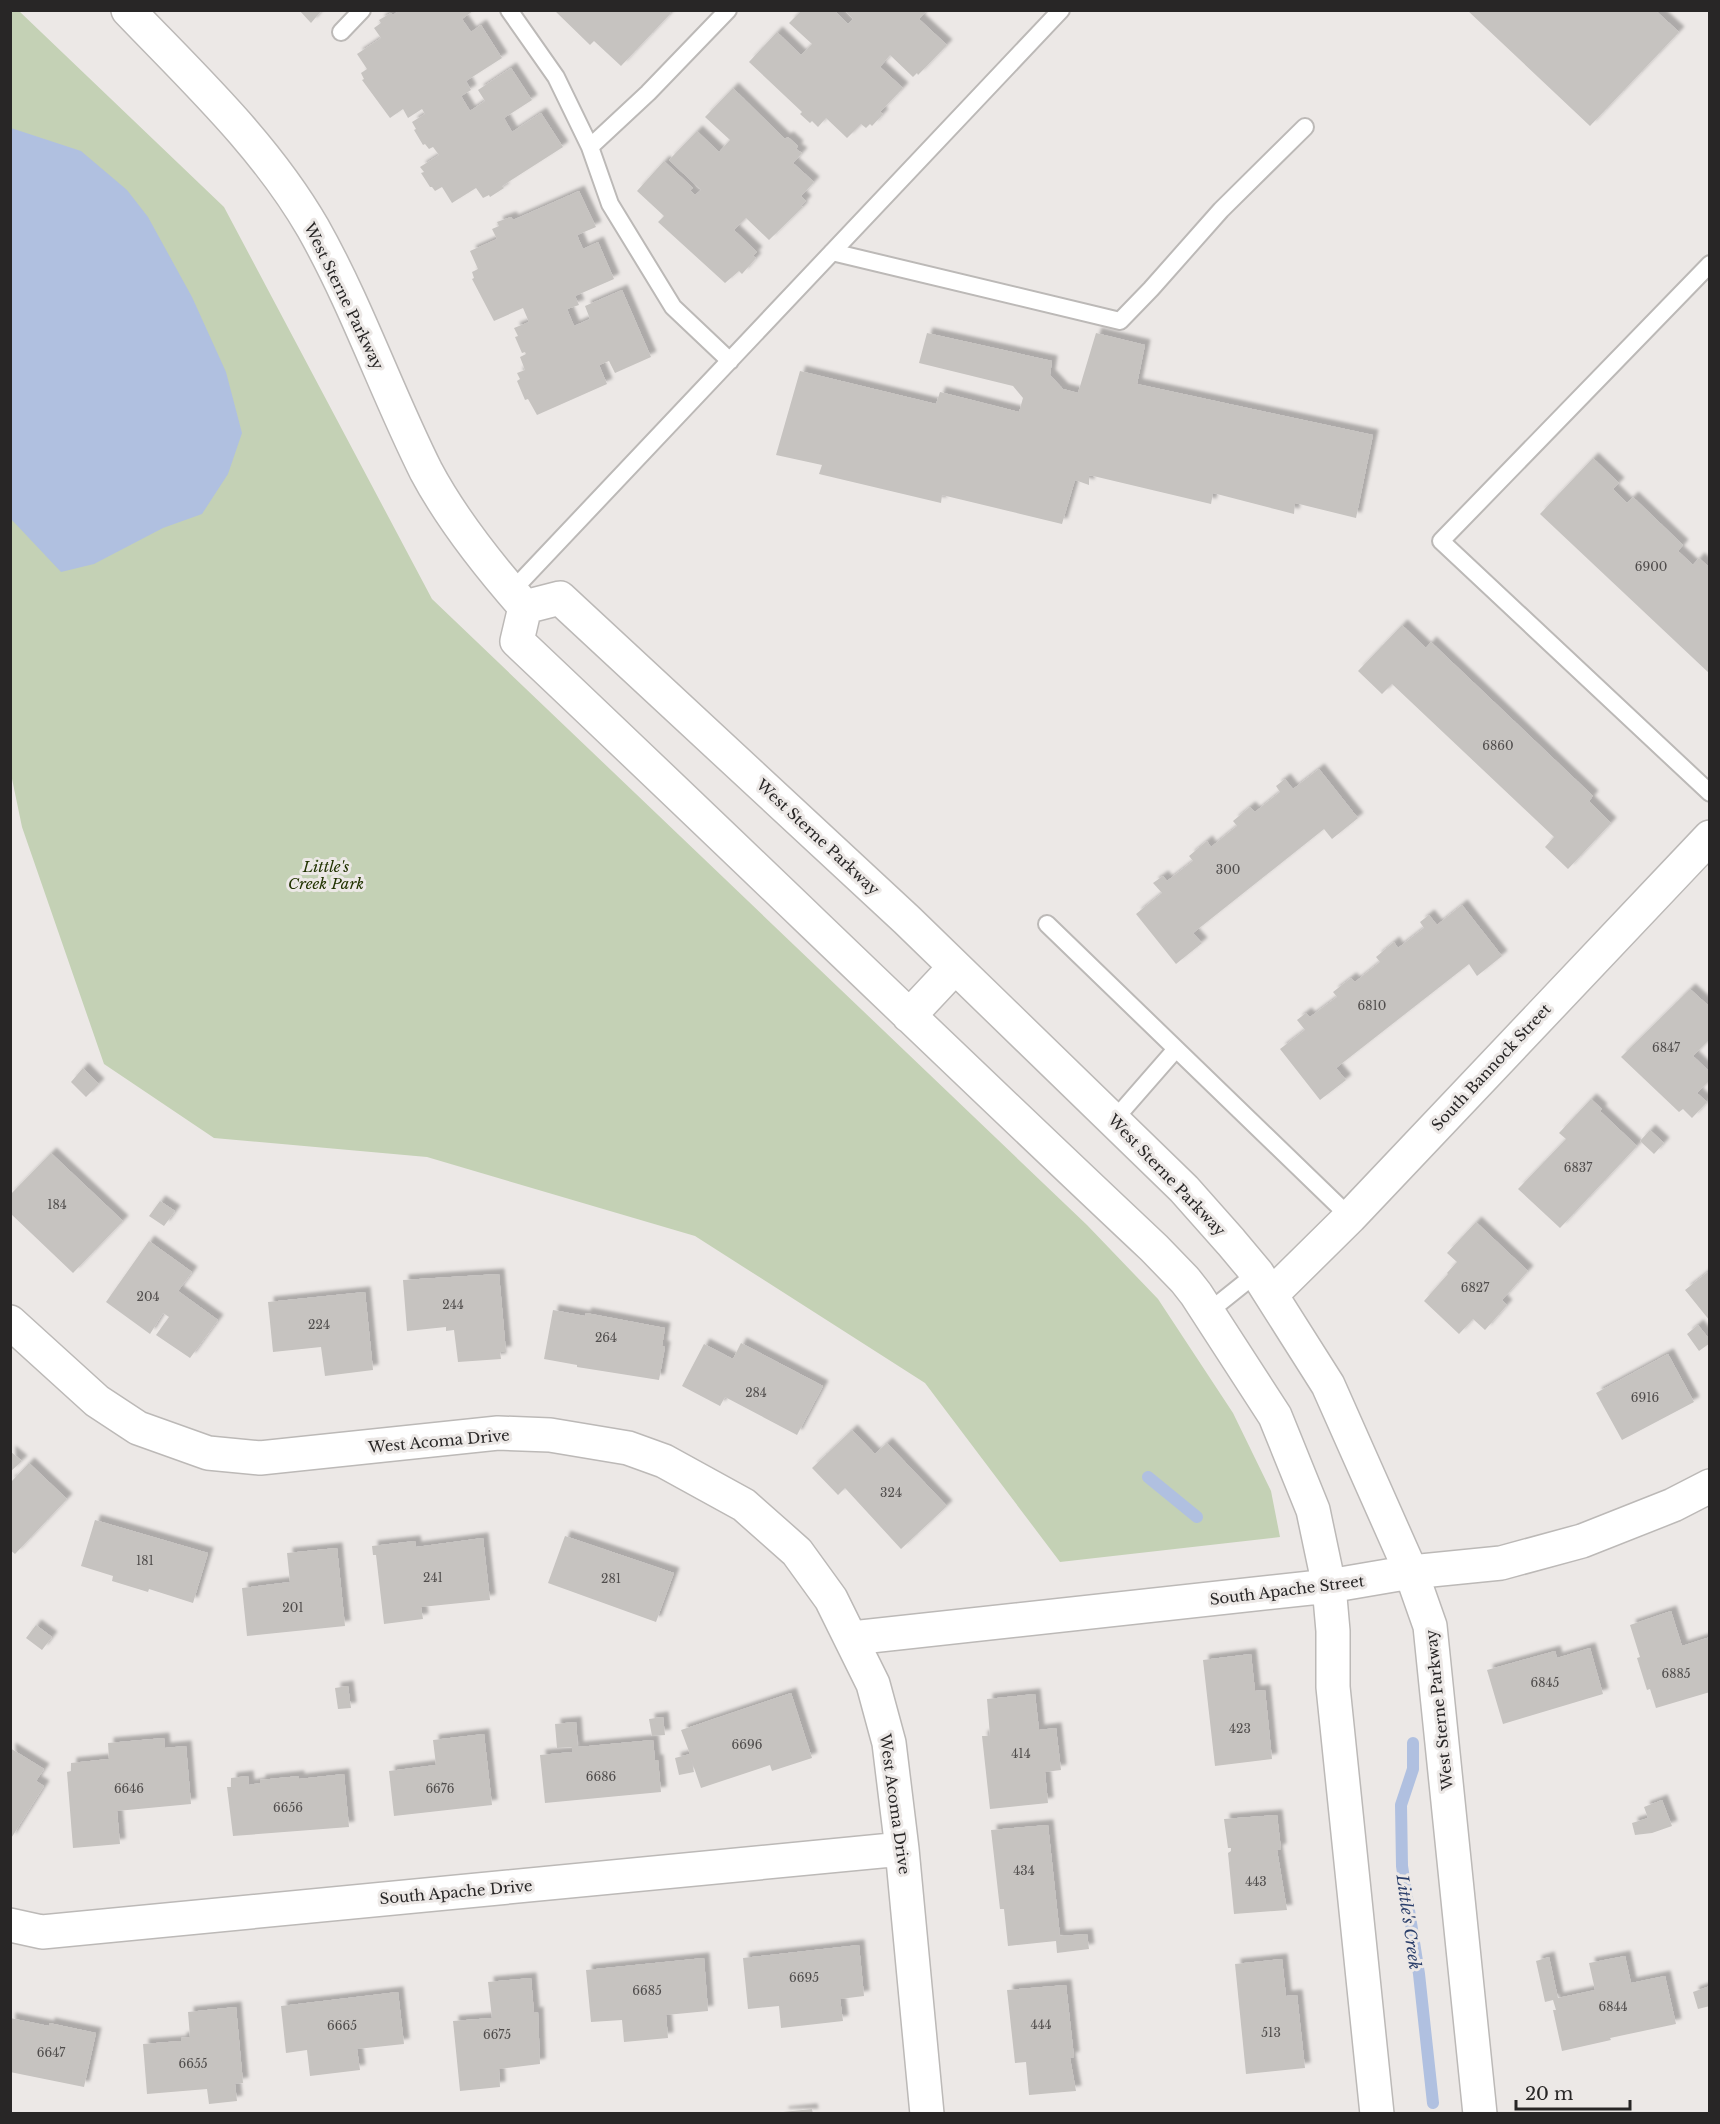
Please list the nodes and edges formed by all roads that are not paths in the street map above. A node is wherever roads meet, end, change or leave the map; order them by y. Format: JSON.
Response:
{"nodes":[{"id":1,"x":128,"y":10,"type":"edge"},
{"id":2,"x":362,"y":10,"type":"edge"},
{"id":3,"x":509,"y":10,"type":"edge"},
{"id":4,"x":728,"y":10,"type":"edge"},
{"id":5,"x":1061,"y":10,"type":"edge"},
{"id":6,"x":341,"y":32,"type":"dead end"},
{"id":7,"x":1305,"y":127,"type":"dead end"},
{"id":8,"x":590,"y":147,"type":"junction"},
{"id":9,"x":832,"y":252,"type":"junction"},
{"id":10,"x":1710,"y":264,"type":"edge"},
{"id":11,"x":730,"y":360,"type":"junction"},
{"id":12,"x":518,"y":599,"type":"junction"},
{"id":13,"x":1710,"y":793,"type":"edge"},
{"id":14,"x":1710,"y":837,"type":"edge"},
{"id":15,"x":1047,"y":924,"type":"dead end"},
{"id":16,"x":955,"y":967,"type":"junction"},
{"id":17,"x":909,"y":1016,"type":"junction"},
{"id":18,"x":1176,"y":1049,"type":"junction"},
{"id":19,"x":1114,"y":1120,"type":"junction"},
{"id":20,"x":1350,"y":1217,"type":"junction"},
{"id":21,"x":1264,"y":1284,"type":"junction"},
{"id":22,"x":1207,"y":1313,"type":"junction"},
{"id":23,"x":10,"y":1322,"type":"edge"},
{"id":24,"x":1710,"y":1486,"type":"edge"},
{"id":25,"x":1411,"y":1572,"type":"junction"},
{"id":26,"x":1329,"y":1587,"type":"junction"},
{"id":27,"x":852,"y":1638,"type":"junction"},
{"id":28,"x":902,"y":1849,"type":"junction"},
{"id":29,"x":10,"y":1925,"type":"edge"},
{"id":30,"x":927,"y":2114,"type":"edge"},
{"id":31,"x":1377,"y":2114,"type":"edge"},
{"id":32,"x":1480,"y":2114,"type":"edge"}],
"edges":[{"from":1,"to":12,"type":"street","name":"West Sterne Parkway"},
{"from":2,"to":6,"type":"lane"},
{"from":3,"to":8,"type":"lane"},
{"from":4,"to":8,"type":"lane"},
{"from":5,"to":9,"type":"lane"},
{"from":7,"to":9,"type":"lane"},
{"from":8,"to":11,"type":"lane"},
{"from":9,"to":11,"type":"lane"},
{"from":10,"to":13,"type":"lane"},
{"from":11,"to":12,"type":"lane"},
{"from":12,"to":16,"type":"street","name":"West Sterne Parkway"},
{"from":12,"to":17,"type":"street"},
{"from":14,"to":20,"type":"street","name":"South Bannock Street"},
{"from":15,"to":18,"type":"lane"},
{"from":16,"to":17,"type":"street"},
{"from":16,"to":19,"type":"street","name":"West Sterne Parkway"},
{"from":17,"to":22,"type":"street"},
{"from":18,"to":19,"type":"lane"},
{"from":18,"to":20,"type":"lane"},
{"from":19,"to":21,"type":"street","name":"West Sterne Parkway"},
{"from":20,"to":21,"type":"street","name":"South Bannock Street"},
{"from":21,"to":22,"type":"lane"},
{"from":21,"to":25,"type":"street","name":"West Sterne Parkway"},
{"from":22,"to":26,"type":"street"},
{"from":23,"to":27,"type":"street","name":"West Acoma Drive"},
{"from":24,"to":25,"type":"street","name":"South Apache Street"},
{"from":25,"to":26,"type":"street","name":"South Apache Street"},
{"from":25,"to":32,"type":"street","name":"West Sterne Parkway"},
{"from":26,"to":27,"type":"street","name":"South Apache Street"},
{"from":26,"to":31,"type":"street"},
{"from":27,"to":28,"type":"street","name":"West Acoma Drive"},
{"from":28,"to":29,"type":"street","name":"South Apache Drive"},
{"from":28,"to":30,"type":"street","name":"West Acoma Drive"}]}
